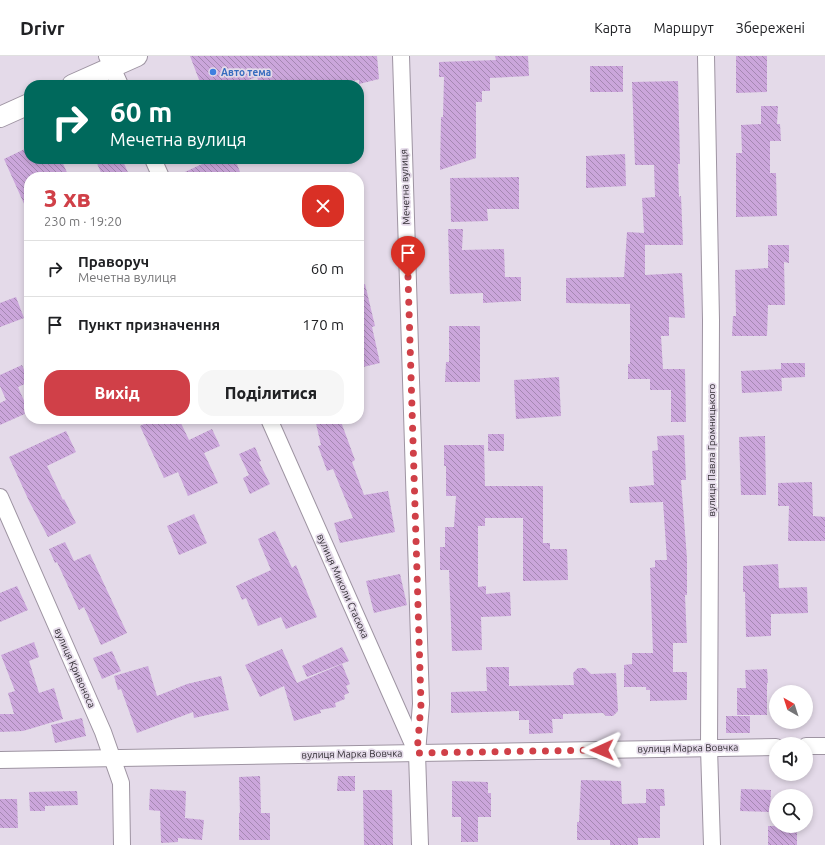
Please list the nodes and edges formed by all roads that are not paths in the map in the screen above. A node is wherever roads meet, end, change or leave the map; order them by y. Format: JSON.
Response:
{"nodes":[{"id":1,"x":137,"y":56,"type":"edge"},
{"id":2,"x":401,"y":56,"type":"edge"},
{"id":3,"x":706,"y":56,"type":"edge"},
{"id":4,"x":110,"y":61,"type":"edge"},
{"id":5,"x":80,"y":80,"type":"edge"},
{"id":6,"x":118,"y":80,"type":"edge"},
{"id":7,"x":24,"y":106,"type":"edge"},
{"id":8,"x":0,"y":117,"type":"edge"},
{"id":9,"x":271,"y":424,"type":"edge"},
{"id":10,"x":0,"y":497,"type":"edge"},
{"id":11,"x":813,"y":746,"type":"edge"},
{"id":12,"x":825,"y":746,"type":"edge"},
{"id":13,"x":769,"y":747,"type":"edge"},
{"id":14,"x":710,"y":748,"type":"junction"},
{"id":15,"x":417,"y":753,"type":"junction"},
{"id":16,"x":112,"y":758,"type":"junction"},
{"id":17,"x":0,"y":760,"type":"edge"},
{"id":18,"x":122,"y":845,"type":"edge"},
{"id":19,"x":420,"y":845,"type":"edge"},
{"id":20,"x":712,"y":845,"type":"edge"}],
"edges":[{"from":1,"to":4,"type":"street"},
{"from":2,"to":15,"type":"street","name":"Мечетна вулиця"},
{"from":3,"to":14,"type":"street","name":"вулиця Павла Громницького"},
{"from":4,"to":5,"type":"street"},
{"from":4,"to":6,"type":"street"},
{"from":7,"to":8,"type":"street"},
{"from":9,"to":15,"type":"street","name":"вулиця Миколи Стасюка"},
{"from":10,"to":16,"type":"street","name":"вулиця Кривоноса"},
{"from":11,"to":12,"type":"street"},
{"from":13,"to":14,"type":"street","name":"вулиця Марка Вовчка"},
{"from":14,"to":15,"type":"street","name":"вулиця Марка Вовчка"},
{"from":14,"to":20,"type":"street","name":"вулиця Павла Громницького"},
{"from":15,"to":16,"type":"street","name":"вулиця Марка Вовчка"},
{"from":15,"to":19,"type":"street","name":"Мечетна вулиця"},
{"from":16,"to":17,"type":"street","name":"вулиця Марка Вовчка"},
{"from":16,"to":18,"type":"street","name":"вулиця Кривоноса"}]}
